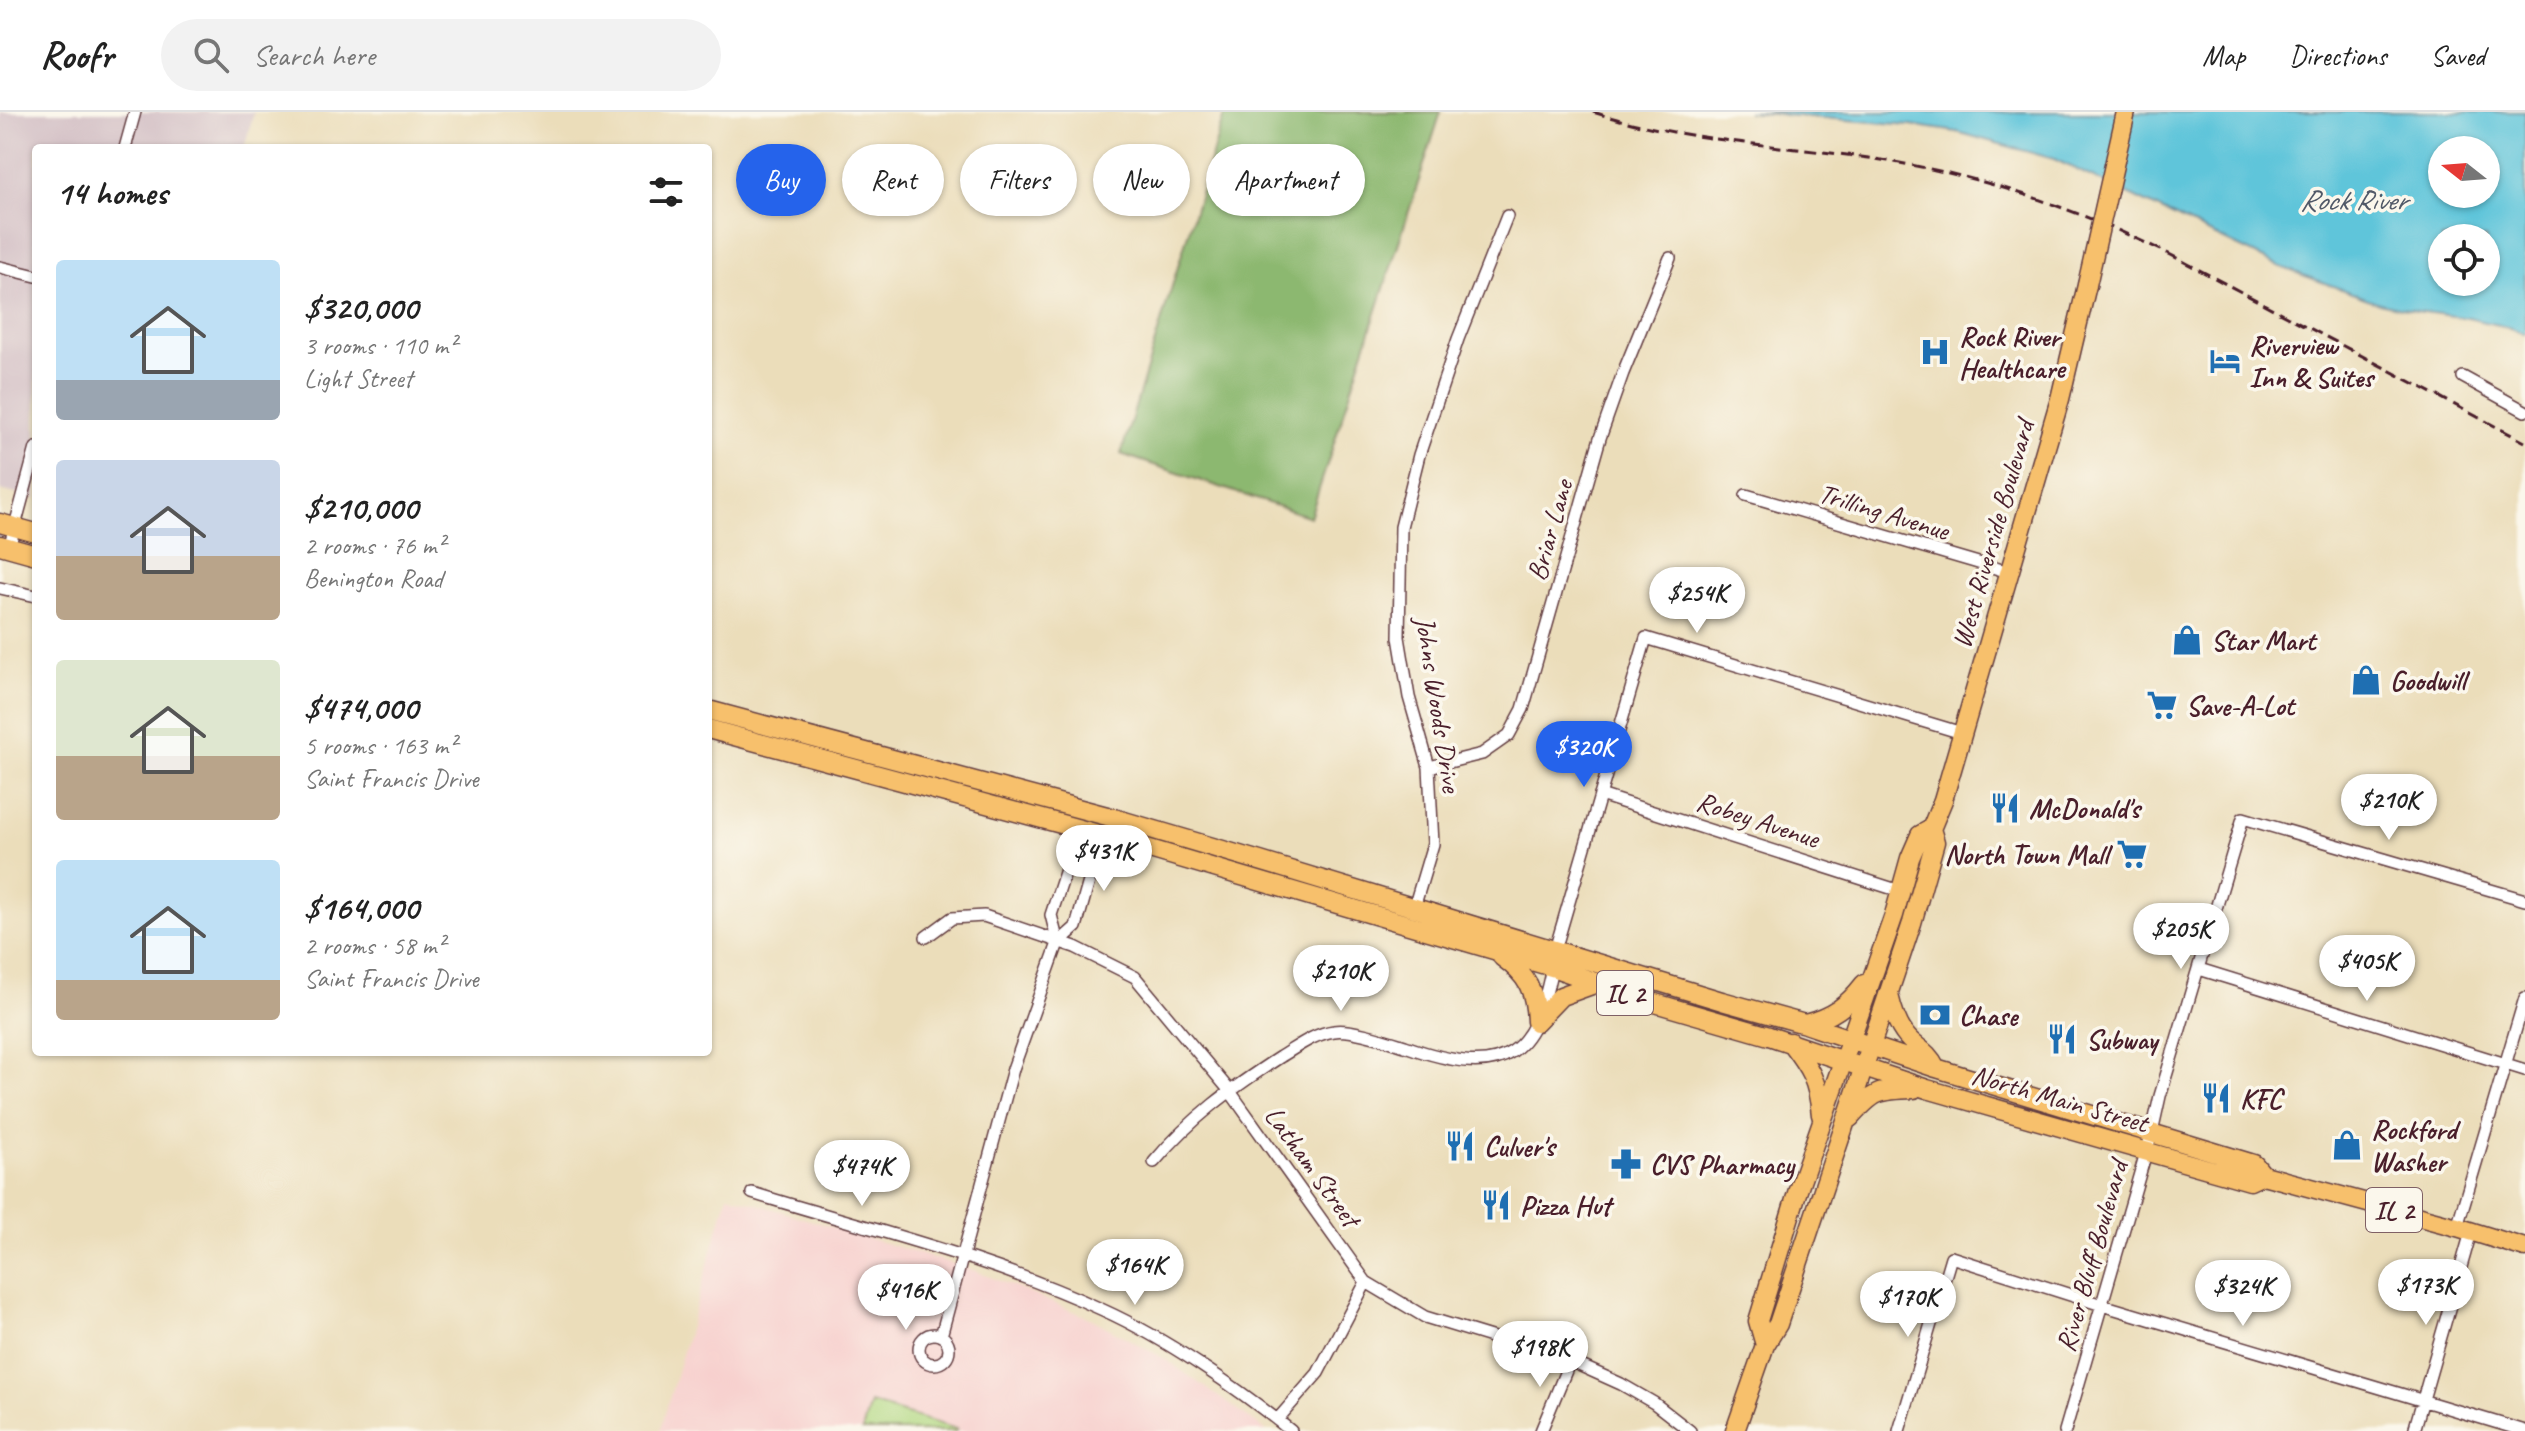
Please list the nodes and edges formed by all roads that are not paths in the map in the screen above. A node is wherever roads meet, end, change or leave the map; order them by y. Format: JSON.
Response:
{"nodes":[{"id":1,"x":135,"y":112,"type":"edge"},
{"id":2,"x":2126,"y":112,"type":"edge"},
{"id":3,"x":126,"y":144,"type":"edge"},
{"id":4,"x":1507,"y":216,"type":"dead end"},
{"id":5,"x":1670,"y":258,"type":"dead end"},
{"id":6,"x":0,"y":267,"type":"edge"},
{"id":7,"x":32,"y":275,"type":"edge"},
{"id":8,"x":2463,"y":377,"type":"dead end"},
{"id":9,"x":2525,"y":411,"type":"edge"},
{"id":10,"x":32,"y":459,"type":"edge"},
{"id":11,"x":1746,"y":495,"type":"dead end"},
{"id":12,"x":7,"y":525,"type":"edge"},
{"id":13,"x":32,"y":532,"type":"edge"},
{"id":14,"x":5,"y":546,"type":"edge"},
{"id":15,"x":32,"y":554,"type":"edge"},
{"id":16,"x":2009,"y":572,"type":"junction"},
{"id":17,"x":0,"y":588,"type":"edge"},
{"id":18,"x":32,"y":595,"type":"edge"},
{"id":19,"x":712,"y":711,"type":"edge"},
{"id":20,"x":712,"y":730,"type":"edge"},
{"id":21,"x":1962,"y":733,"type":"junction"},
{"id":22,"x":1429,"y":767,"type":"junction"},
{"id":23,"x":1600,"y":795,"type":"junction"},
{"id":24,"x":1086,"y":811,"type":"junction"},
{"id":25,"x":1107,"y":816,"type":"junction"},
{"id":26,"x":1931,"y":829,"type":"junction"},
{"id":27,"x":1079,"y":830,"type":"junction"},
{"id":28,"x":1102,"y":835,"type":"junction"},
{"id":29,"x":1900,"y":891,"type":"junction"},
{"id":30,"x":2525,"y":900,"type":"edge"},
{"id":31,"x":1414,"y":906,"type":"junction"},
{"id":32,"x":1410,"y":926,"type":"junction"},
{"id":33,"x":926,"y":937,"type":"dead end"},
{"id":34,"x":1058,"y":943,"type":"junction"},
{"id":35,"x":1494,"y":950,"type":"junction"},
{"id":36,"x":1554,"y":959,"type":"junction"},
{"id":37,"x":2199,"y":969,"type":"junction"},
{"id":38,"x":1874,"y":973,"type":"junction"},
{"id":39,"x":1597,"y":983,"type":"junction"},
{"id":40,"x":1889,"y":995,"type":"junction"},
{"id":41,"x":2525,"y":998,"type":"edge"},
{"id":42,"x":1536,"y":1022,"type":"junction"},
{"id":43,"x":1805,"y":1024,"type":"junction"},
{"id":44,"x":1850,"y":1039,"type":"junction"},
{"id":45,"x":1790,"y":1042,"type":"junction"},
{"id":46,"x":1871,"y":1046,"type":"junction"},
{"id":47,"x":1841,"y":1061,"type":"junction"},
{"id":48,"x":2506,"y":1064,"type":"junction"},
{"id":49,"x":1936,"y":1068,"type":"junction"},
{"id":50,"x":1863,"y":1069,"type":"junction"},
{"id":51,"x":2525,"y":1070,"type":"edge"},
{"id":52,"x":1927,"y":1089,"type":"junction"},
{"id":53,"x":1229,"y":1090,"type":"junction"},
{"id":54,"x":1822,"y":1119,"type":"junction"},
{"id":55,"x":1846,"y":1123,"type":"junction"},
{"id":56,"x":2152,"y":1132,"type":"junction"},
{"id":57,"x":2146,"y":1151,"type":"junction"},
{"id":58,"x":1154,"y":1162,"type":"dead end"},
{"id":59,"x":2263,"y":1175,"type":"junction"},
{"id":60,"x":752,"y":1193,"type":"dead end"},
{"id":61,"x":2464,"y":1229,"type":"junction"},
{"id":62,"x":2525,"y":1248,"type":"edge"},
{"id":63,"x":961,"y":1257,"type":"junction"},
{"id":64,"x":1366,"y":1282,"type":"junction"},
{"id":65,"x":2102,"y":1305,"type":"junction"},
{"id":66,"x":941,"y":1336,"type":"dead end"},
{"id":67,"x":1765,"y":1345,"type":"junction"},
{"id":68,"x":1570,"y":1361,"type":"junction"},
{"id":69,"x":2423,"y":1399,"type":"junction"},
{"id":70,"x":1277,"y":1420,"type":"junction"},
{"id":71,"x":1291,"y":1431,"type":"edge"},
{"id":72,"x":1541,"y":1431,"type":"edge"},
{"id":73,"x":1690,"y":1431,"type":"edge"},
{"id":74,"x":1735,"y":1431,"type":"edge"},
{"id":75,"x":1899,"y":1431,"type":"edge"},
{"id":76,"x":2065,"y":1431,"type":"edge"},
{"id":77,"x":2414,"y":1431,"type":"edge"},
{"id":78,"x":2525,"y":1431,"type":"edge"}],
"edges":[{"from":1,"to":3,"type":"street"},
{"from":2,"to":16,"type":"main road","name":"West Riverside Boulevard","bridge":true},
{"from":4,"to":22,"type":"street","name":"Johns Woods Drive"},
{"from":5,"to":22,"type":"street","name":"Briar Lane"},
{"from":6,"to":7,"type":"street"},
{"from":8,"to":9,"type":"street"},
{"from":10,"to":12,"type":"street"},
{"from":11,"to":16,"type":"street","name":"Trilling Avenue"},
{"from":12,"to":13,"type":"main road"},
{"from":12,"to":14,"type":"street"},
{"from":14,"to":15,"type":"main road"},
{"from":16,"to":21,"type":"main road","name":"West Riverside Boulevard"},
{"from":17,"to":18,"type":"street"},
{"from":19,"to":24,"type":"main road","number":"IL 2"},
{"from":20,"to":27,"type":"main road","number":"IL 2"},
{"from":21,"to":23,"type":"street"},
{"from":21,"to":26,"type":"main road","name":"West Riverside Boulevard"},
{"from":22,"to":31,"type":"street","name":"Johns Woods Drive"},
{"from":23,"to":29,"type":"street","name":"Robey Avenue"},
{"from":23,"to":36,"type":"street"},
{"from":24,"to":25,"type":"main road","number":"IL 2"},
{"from":24,"to":27,"type":"street"},
{"from":25,"to":28,"type":"street"},
{"from":25,"to":31,"type":"main road","number":"IL 2"},
{"from":26,"to":29,"type":"main road","name":"West Riverside Boulevard"},
{"from":26,"to":40,"type":"main road","name":"West Riverside Boulevard"},
{"from":27,"to":28,"type":"main road","number":"IL 2"},
{"from":27,"to":34,"type":"street"},
{"from":28,"to":32,"type":"main road","number":"IL 2"},
{"from":28,"to":34,"type":"street"},
{"from":29,"to":38,"type":"main road","name":"West Riverside Boulevard"},
{"from":30,"to":37,"type":"street","name":"River Bluff Boulevard"},
{"from":31,"to":32,"type":"street","name":"Johns Woods Drive"},
{"from":31,"to":36,"type":"main road","number":"IL 2"},
{"from":32,"to":35,"type":"main road","number":"IL 2"},
{"from":33,"to":34,"type":"street","name":"Latham Street"},
{"from":34,"to":53,"type":"street","name":"Latham Street"},
{"from":34,"to":63,"type":"street"},
{"from":35,"to":36,"type":"main road","number":"IL 2"},
{"from":35,"to":42,"type":"main road"},
{"from":36,"to":39,"type":"main road","number":"IL 2"},
{"from":36,"to":42,"type":"street"},
{"from":36,"to":43,"type":"main road","number":"IL 2"},
{"from":37,"to":48,"type":"street"},
{"from":37,"to":56,"type":"street","name":"River Bluff Boulevard"},
{"from":38,"to":43,"type":"main road"},
{"from":38,"to":44,"type":"main road","name":"West Riverside Boulevard"},
{"from":39,"to":42,"type":"main road"},
{"from":39,"to":45,"type":"main road","number":"IL 2"},
{"from":40,"to":46,"type":"main road","name":"West Riverside Boulevard"},
{"from":40,"to":49,"type":"main road"},
{"from":41,"to":48,"type":"street"},
{"from":42,"to":53,"type":"street"},
{"from":43,"to":44,"type":"main road","number":"IL 2"},
{"from":44,"to":46,"type":"main road","name":"North Main Street","number":"IL 2"},
{"from":44,"to":47,"type":"main road","name":"West Riverside Boulevard"},
{"from":45,"to":47,"type":"main road","number":"IL 2"},
{"from":45,"to":54,"type":"main road"},
{"from":46,"to":49,"type":"main road","name":"North Main Street","number":"IL 2"},
{"from":46,"to":50,"type":"main road","name":"West Riverside Boulevard"},
{"from":47,"to":50,"type":"main road","name":"North Main Street","number":"IL 2"},
{"from":47,"to":54,"type":"main road","name":"West Riverside Boulevard"},
{"from":48,"to":51,"type":"street"},
{"from":48,"to":61,"type":"street"},
{"from":49,"to":56,"type":"main road","name":"North Main Street","number":"IL 2"},
{"from":50,"to":52,"type":"main road","name":"North Main Street","number":"IL 2"},
{"from":50,"to":55,"type":"main road","name":"West Riverside Boulevard"},
{"from":52,"to":55,"type":"main road"},
{"from":52,"to":57,"type":"main road","name":"North Main Street","number":"IL 2"},
{"from":53,"to":58,"type":"street"},
{"from":53,"to":64,"type":"street","name":"Latham Street"},
{"from":54,"to":67,"type":"main road","name":"West Riverside Boulevard"},
{"from":55,"to":67,"type":"main road","name":"West Riverside Boulevard"},
{"from":56,"to":57,"type":"street","name":"River Bluff Boulevard"},
{"from":56,"to":59,"type":"main road","name":"North Main Street","number":"IL 2"},
{"from":57,"to":59,"type":"main road","name":"North Main Street","number":"IL 2"},
{"from":57,"to":65,"type":"street","name":"River Bluff Boulevard"},
{"from":59,"to":61,"type":"main road","name":"North Main Street","number":"IL 2"},
{"from":60,"to":63,"type":"street"},
{"from":61,"to":62,"type":"main road","name":"North Main Street","number":"IL 2"},
{"from":61,"to":69,"type":"street"},
{"from":63,"to":66,"type":"street"},
{"from":63,"to":70,"type":"street"},
{"from":64,"to":68,"type":"street","name":"Latham Street"},
{"from":64,"to":70,"type":"street"},
{"from":65,"to":69,"type":"street"},
{"from":65,"to":75,"type":"street"},
{"from":65,"to":76,"type":"street","name":"River Bluff Boulevard"},
{"from":67,"to":74,"type":"main road","name":"West Riverside Boulevard"},
{"from":68,"to":72,"type":"street"},
{"from":68,"to":73,"type":"street","name":"Latham Street"},
{"from":69,"to":77,"type":"street"},
{"from":69,"to":78,"type":"street"},
{"from":70,"to":71,"type":"street"}]}
